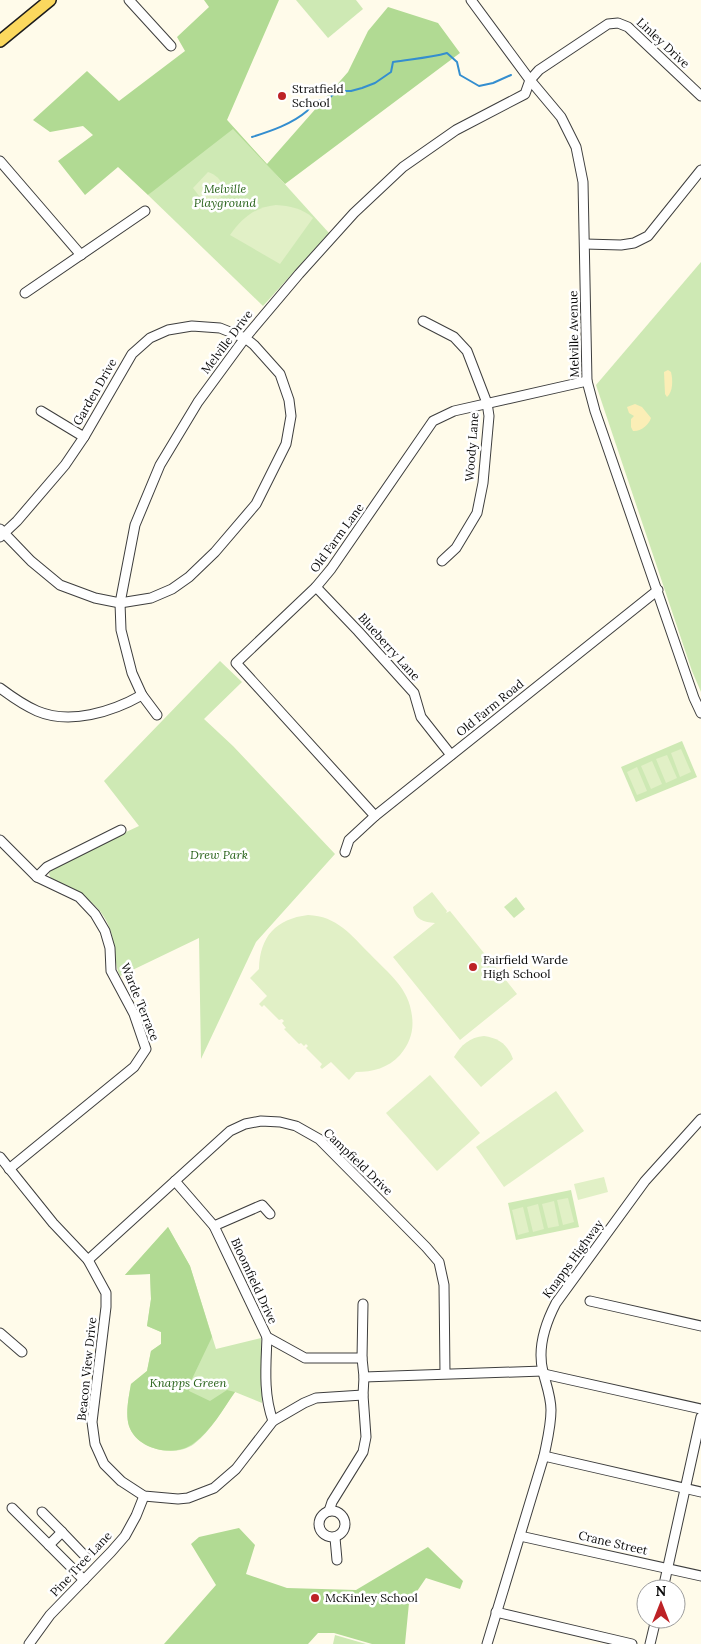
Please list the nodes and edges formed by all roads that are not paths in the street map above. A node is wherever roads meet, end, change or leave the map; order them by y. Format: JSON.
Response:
{"nodes":[{"id":1,"x":50,"y":0,"type":"edge"},
{"id":2,"x":129,"y":0,"type":"edge"},
{"id":3,"x":471,"y":0,"type":"edge"},
{"id":4,"x":0,"y":41,"type":"edge"},
{"id":5,"x":171,"y":46,"type":"dead end"},
{"id":6,"x":530,"y":80,"type":"junction"},
{"id":7,"x":701,"y":96,"type":"edge"},
{"id":8,"x":0,"y":161,"type":"edge"},
{"id":9,"x":701,"y":170,"type":"edge"},
{"id":10,"x":145,"y":210,"type":"dead end"},
{"id":11,"x":585,"y":244,"type":"junction"},
{"id":12,"x":80,"y":255,"type":"junction"},
{"id":13,"x":25,"y":293,"type":"dead end"},
{"id":14,"x":423,"y":321,"type":"dead end"},
{"id":15,"x":245,"y":338,"type":"junction"},
{"id":16,"x":587,"y":381,"type":"junction"},
{"id":17,"x":487,"y":403,"type":"junction"},
{"id":18,"x":41,"y":411,"type":"dead end"},
{"id":19,"x":84,"y":437,"type":"junction"},
{"id":20,"x":1,"y":533,"type":"edge"},
{"id":21,"x":442,"y":561,"type":"dead end"},
{"id":22,"x":316,"y":587,"type":"junction"},
{"id":23,"x":658,"y":590,"type":"junction"},
{"id":24,"x":120,"y":603,"type":"junction"},
{"id":25,"x":0,"y":688,"type":"edge"},
{"id":26,"x":142,"y":695,"type":"junction"},
{"id":27,"x":701,"y":713,"type":"edge"},
{"id":28,"x":157,"y":715,"type":"dead end"},
{"id":29,"x":451,"y":755,"type":"junction"},
{"id":30,"x":376,"y":816,"type":"junction"},
{"id":31,"x":121,"y":830,"type":"dead end"},
{"id":32,"x":0,"y":840,"type":"edge"},
{"id":33,"x":345,"y":852,"type":"dead end"},
{"id":34,"x":37,"y":877,"type":"junction"},
{"id":35,"x":701,"y":1118,"type":"edge"},
{"id":36,"x":0,"y":1157,"type":"edge"},
{"id":37,"x":9,"y":1169,"type":"junction"},
{"id":38,"x":175,"y":1181,"type":"junction"},
{"id":39,"x":270,"y":1214,"type":"dead end"},
{"id":40,"x":214,"y":1226,"type":"junction"},
{"id":41,"x":88,"y":1260,"type":"junction"},
{"id":42,"x":590,"y":1301,"type":"dead end"},
{"id":43,"x":363,"y":1304,"type":"dead end"},
{"id":44,"x":701,"y":1326,"type":"edge"},
{"id":45,"x":0,"y":1333,"type":"edge"},
{"id":46,"x":267,"y":1336,"type":"junction"},
{"id":47,"x":22,"y":1352,"type":"dead end"},
{"id":48,"x":362,"y":1358,"type":"junction"},
{"id":49,"x":544,"y":1373,"type":"junction"},
{"id":50,"x":445,"y":1374,"type":"junction"},
{"id":51,"x":364,"y":1377,"type":"junction"},
{"id":52,"x":363,"y":1395,"type":"junction"},
{"id":53,"x":701,"y":1409,"type":"edge"},
{"id":54,"x":701,"y":1417,"type":"edge"},
{"id":55,"x":273,"y":1421,"type":"junction"},
{"id":56,"x":544,"y":1456,"type":"junction"},
{"id":57,"x":685,"y":1488,"type":"junction"},
{"id":58,"x":701,"y":1492,"type":"edge"},
{"id":59,"x":144,"y":1496,"type":"junction"},
{"id":60,"x":12,"y":1508,"type":"dead end"},
{"id":61,"x":329,"y":1511,"type":"junction"},
{"id":62,"x":42,"y":1512,"type":"dead end"},
{"id":63,"x":62,"y":1532,"type":"junction"},
{"id":64,"x":520,"y":1536,"type":"junction"},
{"id":65,"x":335,"y":1538,"type":"junction"},
{"id":66,"x":49,"y":1545,"type":"junction"},
{"id":67,"x":85,"y":1556,"type":"dead end"},
{"id":68,"x":337,"y":1560,"type":"dead end"},
{"id":69,"x":668,"y":1568,"type":"junction"},
{"id":70,"x":701,"y":1576,"type":"edge"},
{"id":71,"x":665,"y":1579,"type":"edge"},
{"id":72,"x":84,"y":1580,"type":"junction"},
{"id":73,"x":496,"y":1612,"type":"junction"},
{"id":74,"x":654,"y":1629,"type":"edge"},
{"id":75,"x":29,"y":1644,"type":"edge"},
{"id":76,"x":487,"y":1644,"type":"edge"},
{"id":77,"x":632,"y":1644,"type":"edge"},
{"id":78,"x":650,"y":1644,"type":"edge"}],
"edges":[{"from":1,"to":4,"type":"main road"},
{"from":2,"to":5,"type":"street"},
{"from":3,"to":6,"type":"street","name":"Melville Avenue"},
{"from":6,"to":7,"type":"street","name":"Linley Drive"},
{"from":6,"to":11,"type":"street","name":"Melville Avenue"},
{"from":6,"to":15,"type":"street","name":"Melville Drive"},
{"from":8,"to":12,"type":"street"},
{"from":9,"to":11,"type":"street"},
{"from":10,"to":12,"type":"street"},
{"from":11,"to":16,"type":"street","name":"Melville Avenue"},
{"from":12,"to":13,"type":"street"},
{"from":14,"to":17,"type":"street","name":"Woody Lane"},
{"from":15,"to":19,"type":"street","name":"Garden Drive"},
{"from":15,"to":24,"type":"street","name":"Melville Drive"},
{"from":15,"to":24,"type":"street"},
{"from":16,"to":17,"type":"street","name":"Old Farm Lane"},
{"from":16,"to":23,"type":"street","name":"Melville Avenue"},
{"from":17,"to":21,"type":"street","name":"Woody Lane"},
{"from":17,"to":22,"type":"street","name":"Old Farm Lane"},
{"from":18,"to":19,"type":"street"},
{"from":19,"to":20,"type":"street","name":"Garden Drive"},
{"from":20,"to":24,"type":"street"},
{"from":22,"to":29,"type":"street","name":"Blueberry Lane"},
{"from":22,"to":30,"type":"street","name":"Old Farm Lane"},
{"from":23,"to":27,"type":"street","name":"Melville Avenue"},
{"from":23,"to":29,"type":"street","name":"Old Farm Road"},
{"from":24,"to":26,"type":"street","name":"Melville Drive"},
{"from":25,"to":26,"type":"street"},
{"from":26,"to":28,"type":"street","name":"Melville Drive"},
{"from":29,"to":30,"type":"street","name":"Old Farm Road"},
{"from":30,"to":33,"type":"street","name":"Old Farm Road"},
{"from":31,"to":34,"type":"street"},
{"from":32,"to":34,"type":"street","name":"Warde Terrace"},
{"from":34,"to":37,"type":"street","name":"Warde Terrace"},
{"from":35,"to":49,"type":"street","name":"Knapps Highway"},
{"from":36,"to":37,"type":"street","name":"Beacon View Drive"},
{"from":37,"to":41,"type":"street","name":"Beacon View Drive"},
{"from":38,"to":40,"type":"street","name":"Bloomfield Drive"},
{"from":38,"to":41,"type":"street","name":"Campfield Drive"},
{"from":38,"to":50,"type":"street","name":"Campfield Drive"},
{"from":39,"to":40,"type":"street"},
{"from":40,"to":46,"type":"street","name":"Bloomfield Drive"},
{"from":41,"to":59,"type":"street","name":"Beacon View Drive"},
{"from":42,"to":44,"type":"street"},
{"from":43,"to":48,"type":"street"},
{"from":45,"to":47,"type":"street"},
{"from":46,"to":48,"type":"street","name":"Bloomfield Drive"},
{"from":46,"to":55,"type":"street"},
{"from":48,"to":51,"type":"street"},
{"from":49,"to":50,"type":"street"},
{"from":49,"to":53,"type":"street"},
{"from":49,"to":56,"type":"street","name":"Knapps Highway"},
{"from":50,"to":51,"type":"street"},
{"from":51,"to":52,"type":"street"},
{"from":52,"to":55,"type":"street","name":"Beacon View Drive"},
{"from":52,"to":61,"type":"street"},
{"from":54,"to":57,"type":"street"},
{"from":55,"to":59,"type":"street","name":"Beacon View Drive"},
{"from":56,"to":57,"type":"street"},
{"from":56,"to":64,"type":"street","name":"Knapps Highway"},
{"from":57,"to":58,"type":"street"},
{"from":57,"to":69,"type":"street"},
{"from":59,"to":72,"type":"street","name":"Pine Tree Lane"},
{"from":60,"to":66,"type":"street"},
{"from":61,"to":65,"type":"street"},
{"from":61,"to":65,"type":"street"},
{"from":62,"to":63,"type":"street"},
{"from":63,"to":66,"type":"street"},
{"from":63,"to":67,"type":"street"},
{"from":64,"to":69,"type":"street","name":"Crane Street"},
{"from":64,"to":73,"type":"street","name":"Knapps Highway"},
{"from":65,"to":68,"type":"street"},
{"from":66,"to":72,"type":"street"},
{"from":69,"to":70,"type":"street","name":"Crane Street"},
{"from":69,"to":71,"type":"street"},
{"from":72,"to":75,"type":"street","name":"Pine Tree Lane"},
{"from":73,"to":76,"type":"street","name":"Knapps Highway"},
{"from":73,"to":77,"type":"street"},
{"from":74,"to":78,"type":"street"}]}
